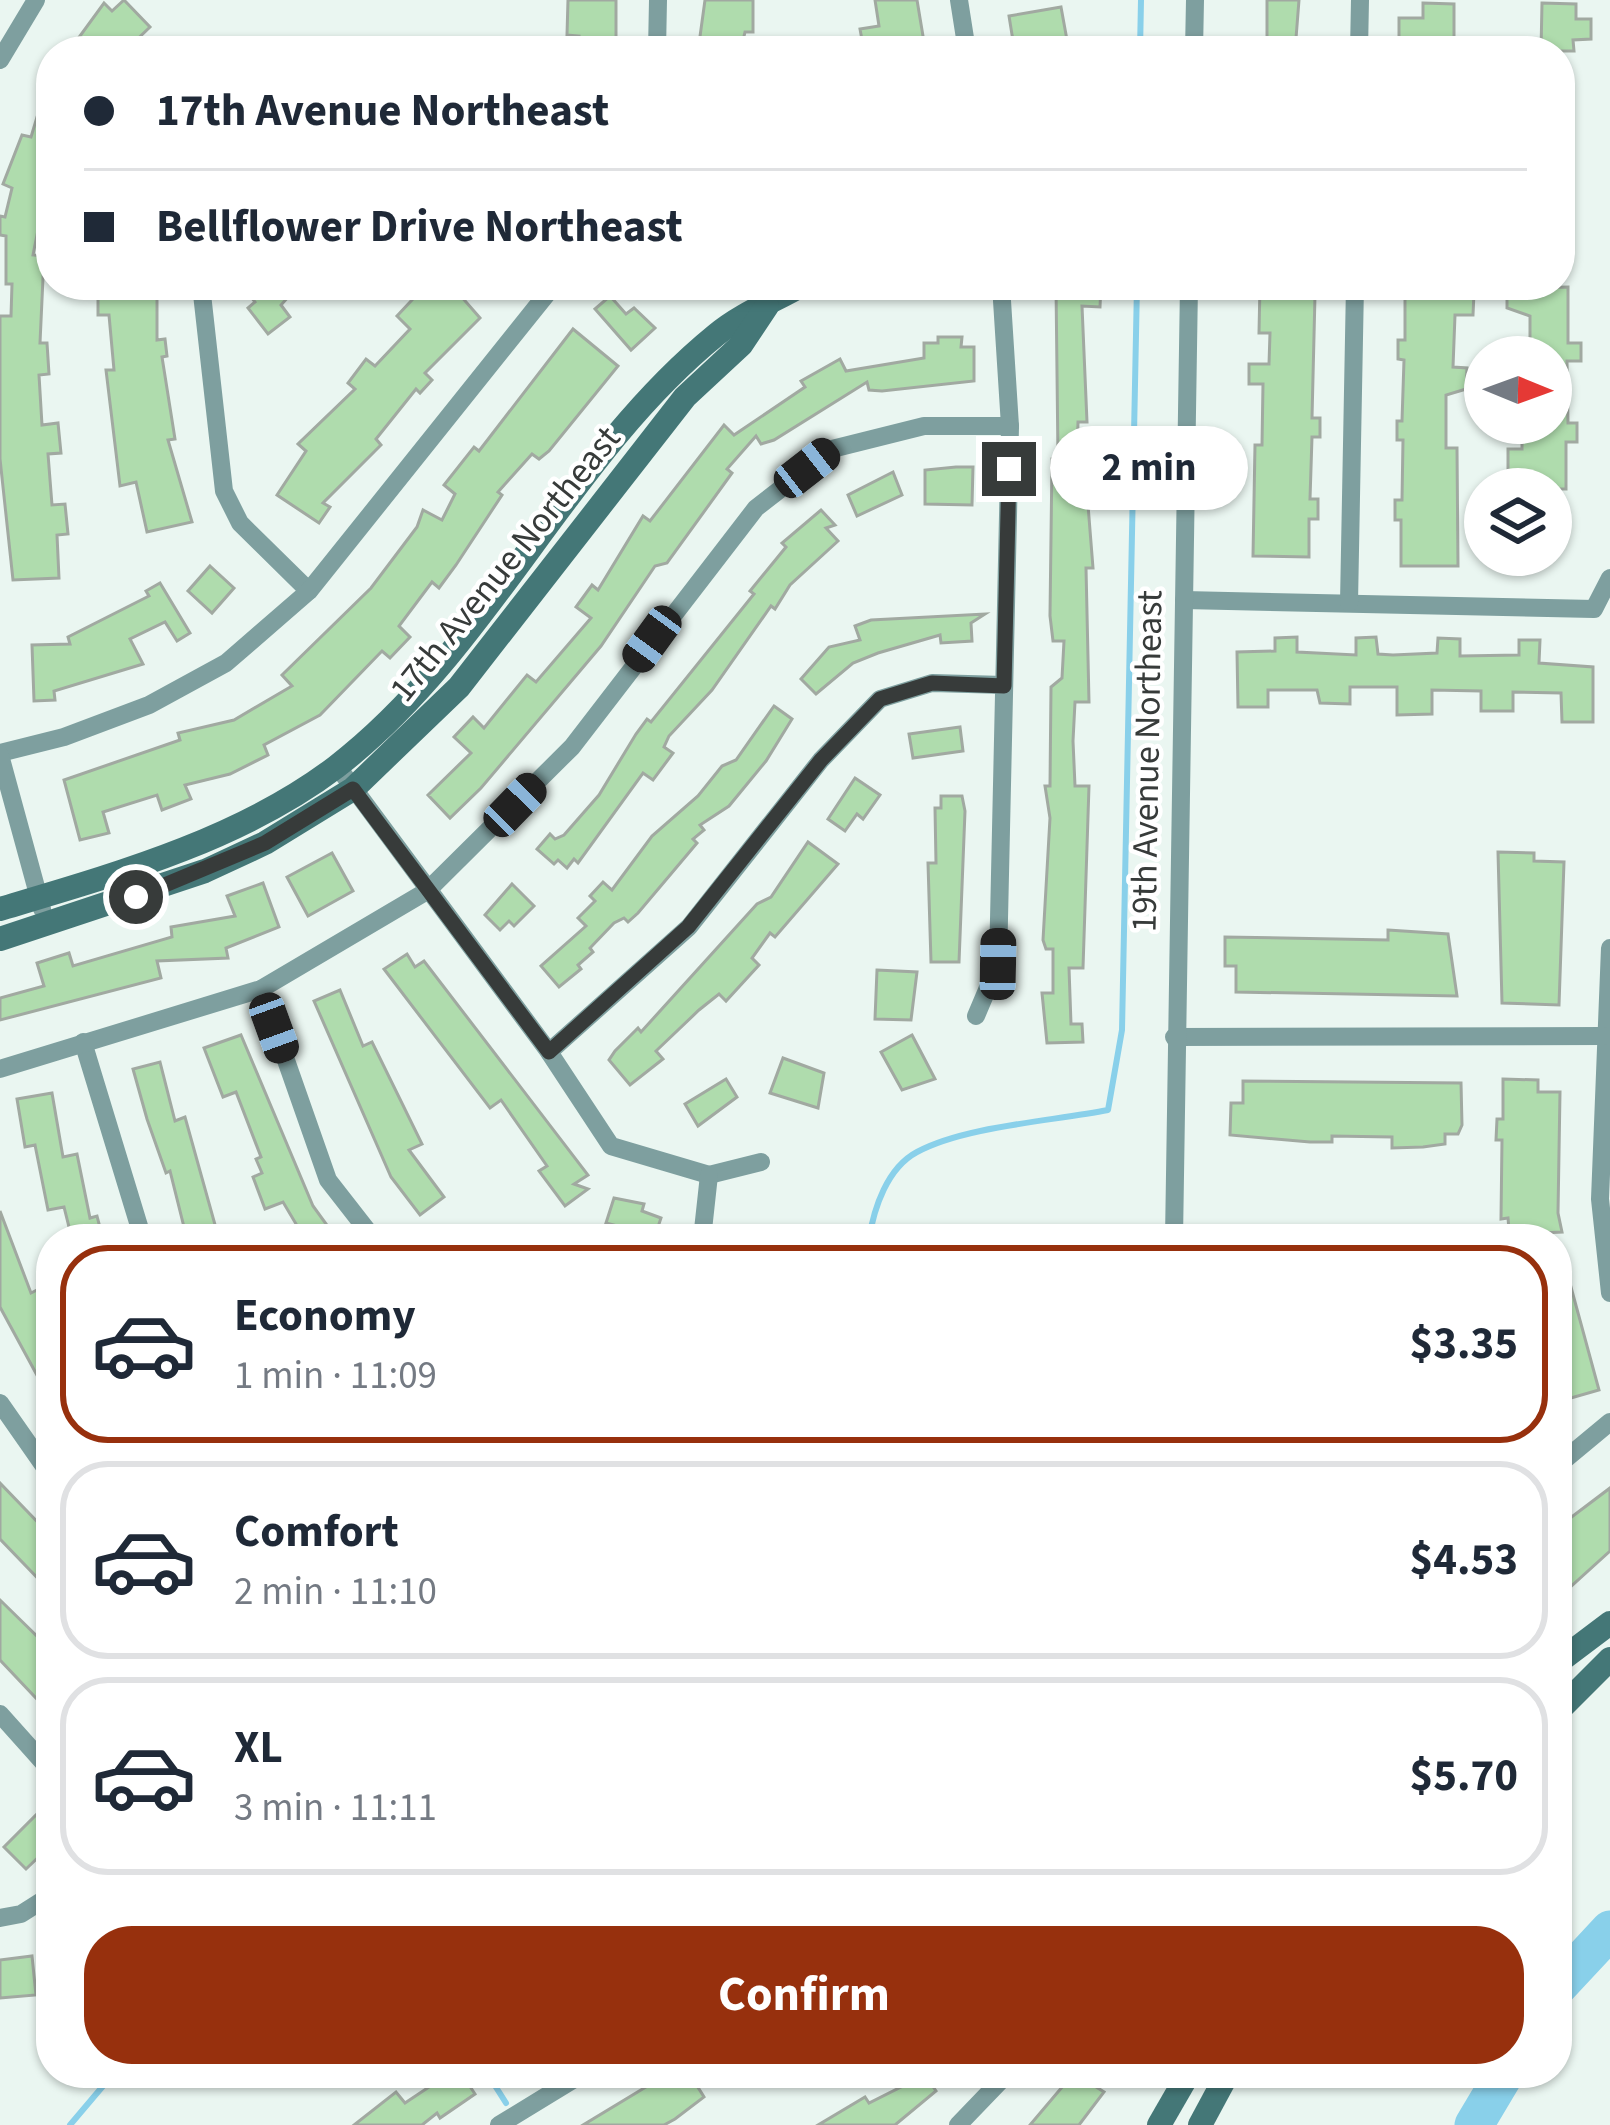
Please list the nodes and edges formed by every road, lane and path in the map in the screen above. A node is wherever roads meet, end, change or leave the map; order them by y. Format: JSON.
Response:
{"nodes":[{"id":1,"x":36,"y":0,"type":"edge"},
{"id":2,"x":658,"y":0,"type":"edge"},
{"id":3,"x":959,"y":0,"type":"edge"},
{"id":4,"x":1195,"y":0,"type":"edge"},
{"id":5,"x":1360,"y":0,"type":"edge"},
{"id":6,"x":657,"y":36,"type":"edge"},
{"id":7,"x":965,"y":36,"type":"edge"},
{"id":8,"x":1194,"y":36,"type":"edge"},
{"id":9,"x":1359,"y":36,"type":"edge"},
{"id":10,"x":0,"y":60,"type":"edge"},
{"id":11,"x":203,"y":300,"type":"edge"},
{"id":12,"x":540,"y":300,"type":"edge"},
{"id":13,"x":756,"y":300,"type":"edge"},
{"id":14,"x":760,"y":300,"type":"edge"},
{"id":15,"x":1002,"y":300,"type":"edge"},
{"id":16,"x":1189,"y":300,"type":"edge"},
{"id":17,"x":1355,"y":300,"type":"edge"},
{"id":18,"x":1010,"y":426,"type":"junction"},
{"id":19,"x":1610,"y":578,"type":"edge"},
{"id":20,"x":310,"y":591,"type":"junction"},
{"id":21,"x":1184,"y":600,"type":"junction"},
{"id":22,"x":1348,"y":603,"type":"junction"},
{"id":23,"x":1004,"y":686,"type":"junction"},
{"id":24,"x":0,"y":754,"type":"edge"},
{"id":25,"x":337,"y":766,"type":"junction"},
{"id":26,"x":353,"y":789,"type":"junction"},
{"id":27,"x":427,"y":891,"type":"junction"},
{"id":28,"x":39,"y":898,"type":"junction"},
{"id":29,"x":0,"y":909,"type":"edge"},
{"id":30,"x":47,"y":925,"type":"junction"},
{"id":31,"x":0,"y":938,"type":"edge"},
{"id":32,"x":1610,"y":948,"type":"edge"},
{"id":33,"x":260,"y":989,"type":"junction"},
{"id":34,"x":976,"y":1016,"type":"dead end"},
{"id":35,"x":1604,"y":1036,"type":"junction"},
{"id":36,"x":1174,"y":1037,"type":"junction"},
{"id":37,"x":83,"y":1042,"type":"junction"},
{"id":38,"x":549,"y":1052,"type":"junction"},
{"id":39,"x":0,"y":1069,"type":"edge"},
{"id":40,"x":761,"y":1162,"type":"dead end"},
{"id":41,"x":709,"y":1175,"type":"junction"},
{"id":42,"x":138,"y":1224,"type":"edge"},
{"id":43,"x":362,"y":1224,"type":"edge"},
{"id":44,"x":704,"y":1224,"type":"edge"},
{"id":45,"x":1174,"y":1224,"type":"edge"},
{"id":46,"x":1610,"y":1293,"type":"edge"},
{"id":47,"x":0,"y":1403,"type":"edge"},
{"id":48,"x":1610,"y":1422,"type":"edge"},
{"id":49,"x":1572,"y":1454,"type":"edge"},
{"id":50,"x":36,"y":1455,"type":"edge"},
{"id":51,"x":1610,"y":1623,"type":"edge"},
{"id":52,"x":1572,"y":1652,"type":"edge"},
{"id":53,"x":1610,"y":1659,"type":"edge"},
{"id":54,"x":1572,"y":1697,"type":"edge"},
{"id":55,"x":0,"y":1714,"type":"edge"},
{"id":56,"x":36,"y":1754,"type":"edge"},
{"id":57,"x":36,"y":1904,"type":"edge"},
{"id":58,"x":0,"y":1918,"type":"edge"},
{"id":59,"x":559,"y":2088,"type":"edge"},
{"id":60,"x":994,"y":2088,"type":"edge"},
{"id":61,"x":1181,"y":2088,"type":"edge"},
{"id":62,"x":1220,"y":2088,"type":"edge"},
{"id":63,"x":531,"y":2105,"type":"junction"},
{"id":64,"x":499,"y":2125,"type":"edge"},
{"id":65,"x":542,"y":2125,"type":"edge"},
{"id":66,"x":958,"y":2125,"type":"edge"},
{"id":67,"x":1160,"y":2125,"type":"edge"},
{"id":68,"x":1200,"y":2125,"type":"edge"}],
"edges":[{"from":1,"to":10,"type":"street"},
{"from":2,"to":6,"type":"street"},
{"from":3,"to":7,"type":"street"},
{"from":4,"to":8,"type":"street"},
{"from":5,"to":9,"type":"street"},
{"from":11,"to":20,"type":"street"},
{"from":12,"to":20,"type":"street"},
{"from":13,"to":25,"type":"street","name":"17th Avenue Northeast"},
{"from":14,"to":26,"type":"street","name":"17th Avenue Northeast"},
{"from":15,"to":18,"type":"street"},
{"from":16,"to":21,"type":"street","name":"19th Avenue Northeast"},
{"from":17,"to":22,"type":"street"},
{"from":18,"to":23,"type":"street"},
{"from":18,"to":27,"type":"street"},
{"from":19,"to":22,"type":"street"},
{"from":20,"to":24,"type":"street"},
{"from":21,"to":22,"type":"street"},
{"from":21,"to":36,"type":"street","name":"19th Avenue Northeast"},
{"from":23,"to":34,"type":"street"},
{"from":23,"to":38,"type":"street"},
{"from":24,"to":28,"type":"street"},
{"from":25,"to":26,"type":"street"},
{"from":25,"to":28,"type":"street","name":"17th Avenue Northeast"},
{"from":26,"to":27,"type":"street"},
{"from":26,"to":30,"type":"street","name":"17th Avenue Northeast"},
{"from":27,"to":33,"type":"street"},
{"from":27,"to":38,"type":"street"},
{"from":28,"to":29,"type":"street","name":"17th Avenue Northeast"},
{"from":28,"to":30,"type":"street"},
{"from":30,"to":31,"type":"street","name":"17th Avenue Northeast"},
{"from":32,"to":35,"type":"street"},
{"from":33,"to":37,"type":"street"},
{"from":33,"to":43,"type":"street"},
{"from":35,"to":36,"type":"street"},
{"from":35,"to":46,"type":"street"},
{"from":36,"to":45,"type":"street","name":"19th Avenue Northeast"},
{"from":37,"to":39,"type":"street"},
{"from":37,"to":42,"type":"street"},
{"from":38,"to":41,"type":"street"},
{"from":40,"to":41,"type":"street"},
{"from":41,"to":44,"type":"street"},
{"from":47,"to":50,"type":"street"},
{"from":48,"to":49,"type":"street"},
{"from":51,"to":52,"type":"street"},
{"from":53,"to":54,"type":"street"},
{"from":55,"to":56,"type":"street"},
{"from":57,"to":58,"type":"street"},
{"from":59,"to":63,"type":"street"},
{"from":60,"to":66,"type":"street"},
{"from":61,"to":67,"type":"street"},
{"from":62,"to":68,"type":"street"},
{"from":63,"to":64,"type":"street"},
{"from":63,"to":65,"type":"street"}]}
